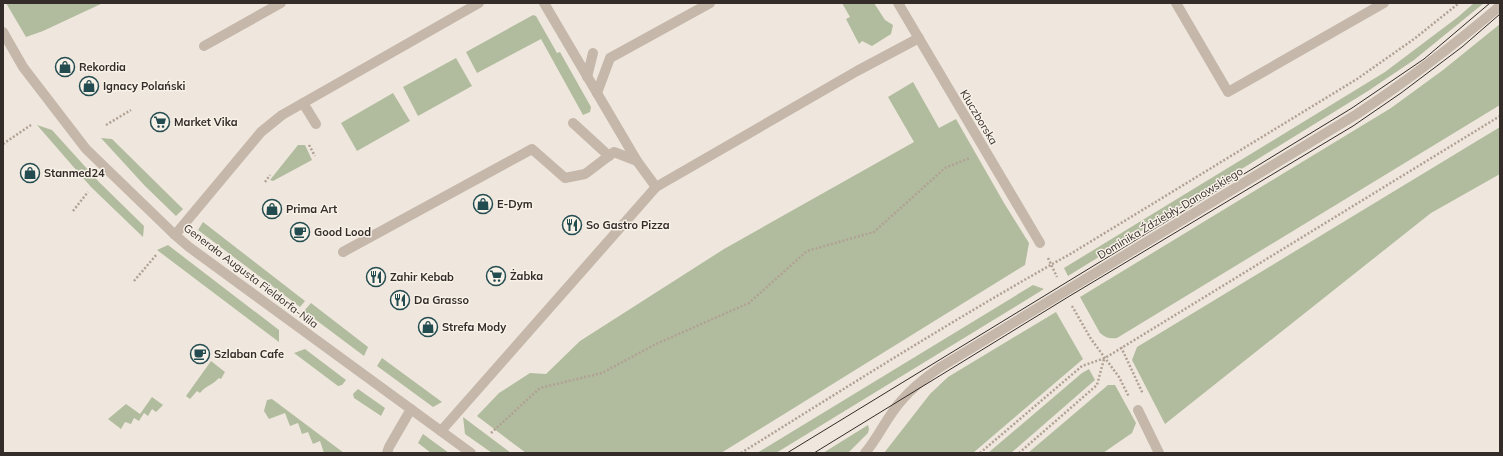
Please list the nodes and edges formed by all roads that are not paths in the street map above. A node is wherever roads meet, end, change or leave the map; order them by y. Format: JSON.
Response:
{"nodes":[{"id":1,"x":281,"y":3,"type":"edge"},
{"id":2,"x":479,"y":3,"type":"edge"},
{"id":3,"x":544,"y":3,"type":"edge"},
{"id":4,"x":710,"y":3,"type":"edge"},
{"id":5,"x":898,"y":3,"type":"edge"},
{"id":6,"x":1176,"y":3,"type":"edge"},
{"id":7,"x":1384,"y":3,"type":"edge"},
{"id":8,"x":1500,"y":6,"type":"edge"},
{"id":9,"x":3,"y":32,"type":"edge"},
{"id":10,"x":919,"y":38,"type":"junction"},
{"id":11,"x":204,"y":46,"type":"dead end"},
{"id":12,"x":593,"y":53,"type":"dead end"},
{"id":13,"x":587,"y":77,"type":"junction"},
{"id":14,"x":597,"y":93,"type":"junction"},
{"id":15,"x":303,"y":103,"type":"junction"},
{"id":16,"x":573,"y":123,"type":"dead end"},
{"id":17,"x":316,"y":124,"type":"dead end"},
{"id":18,"x":609,"y":156,"type":"junction"},
{"id":19,"x":637,"y":160,"type":"junction"},
{"id":20,"x":656,"y":187,"type":"junction"},
{"id":21,"x":175,"y":235,"type":"junction"},
{"id":22,"x":1040,"y":243,"type":"road end"},
{"id":23,"x":343,"y":252,"type":"dead end"},
{"id":24,"x":411,"y":409,"type":"junction"},
{"id":25,"x":1138,"y":410,"type":"road end"},
{"id":26,"x":441,"y":431,"type":"junction"},
{"id":27,"x":387,"y":453,"type":"edge"},
{"id":28,"x":471,"y":453,"type":"edge"},
{"id":29,"x":865,"y":453,"type":"edge"},
{"id":30,"x":1159,"y":453,"type":"edge"}],
"edges":[{"from":1,"to":11,"type":"street"},
{"from":2,"to":15,"type":"street"},
{"from":3,"to":13,"type":"street"},
{"from":4,"to":14,"type":"street"},
{"from":5,"to":10,"type":"street","name":"Kluczborska"},
{"from":6,"to":7,"type":"street"},
{"from":8,"to":29,"type":"street","name":"Dominika Ździebły-Danowskiego"},
{"from":9,"to":21,"type":"street","name":"Generała Augusta Fieldorfa-Nila"},
{"from":10,"to":20,"type":"street"},
{"from":10,"to":22,"type":"street","name":"Kluczborska"},
{"from":12,"to":13,"type":"street"},
{"from":13,"to":14,"type":"street"},
{"from":14,"to":19,"type":"street"},
{"from":15,"to":17,"type":"street"},
{"from":15,"to":21,"type":"street"},
{"from":16,"to":18,"type":"street"},
{"from":18,"to":19,"type":"street"},
{"from":18,"to":23,"type":"street"},
{"from":19,"to":20,"type":"street"},
{"from":20,"to":26,"type":"street"},
{"from":21,"to":24,"type":"street","name":"Generała Augusta Fieldorfa-Nila"},
{"from":24,"to":26,"type":"street","name":"Generała Augusta Fieldorfa-Nila"},
{"from":24,"to":27,"type":"street"},
{"from":25,"to":30,"type":"street"},
{"from":26,"to":28,"type":"street","name":"Generała Augusta Fieldorfa-Nila"}]}
